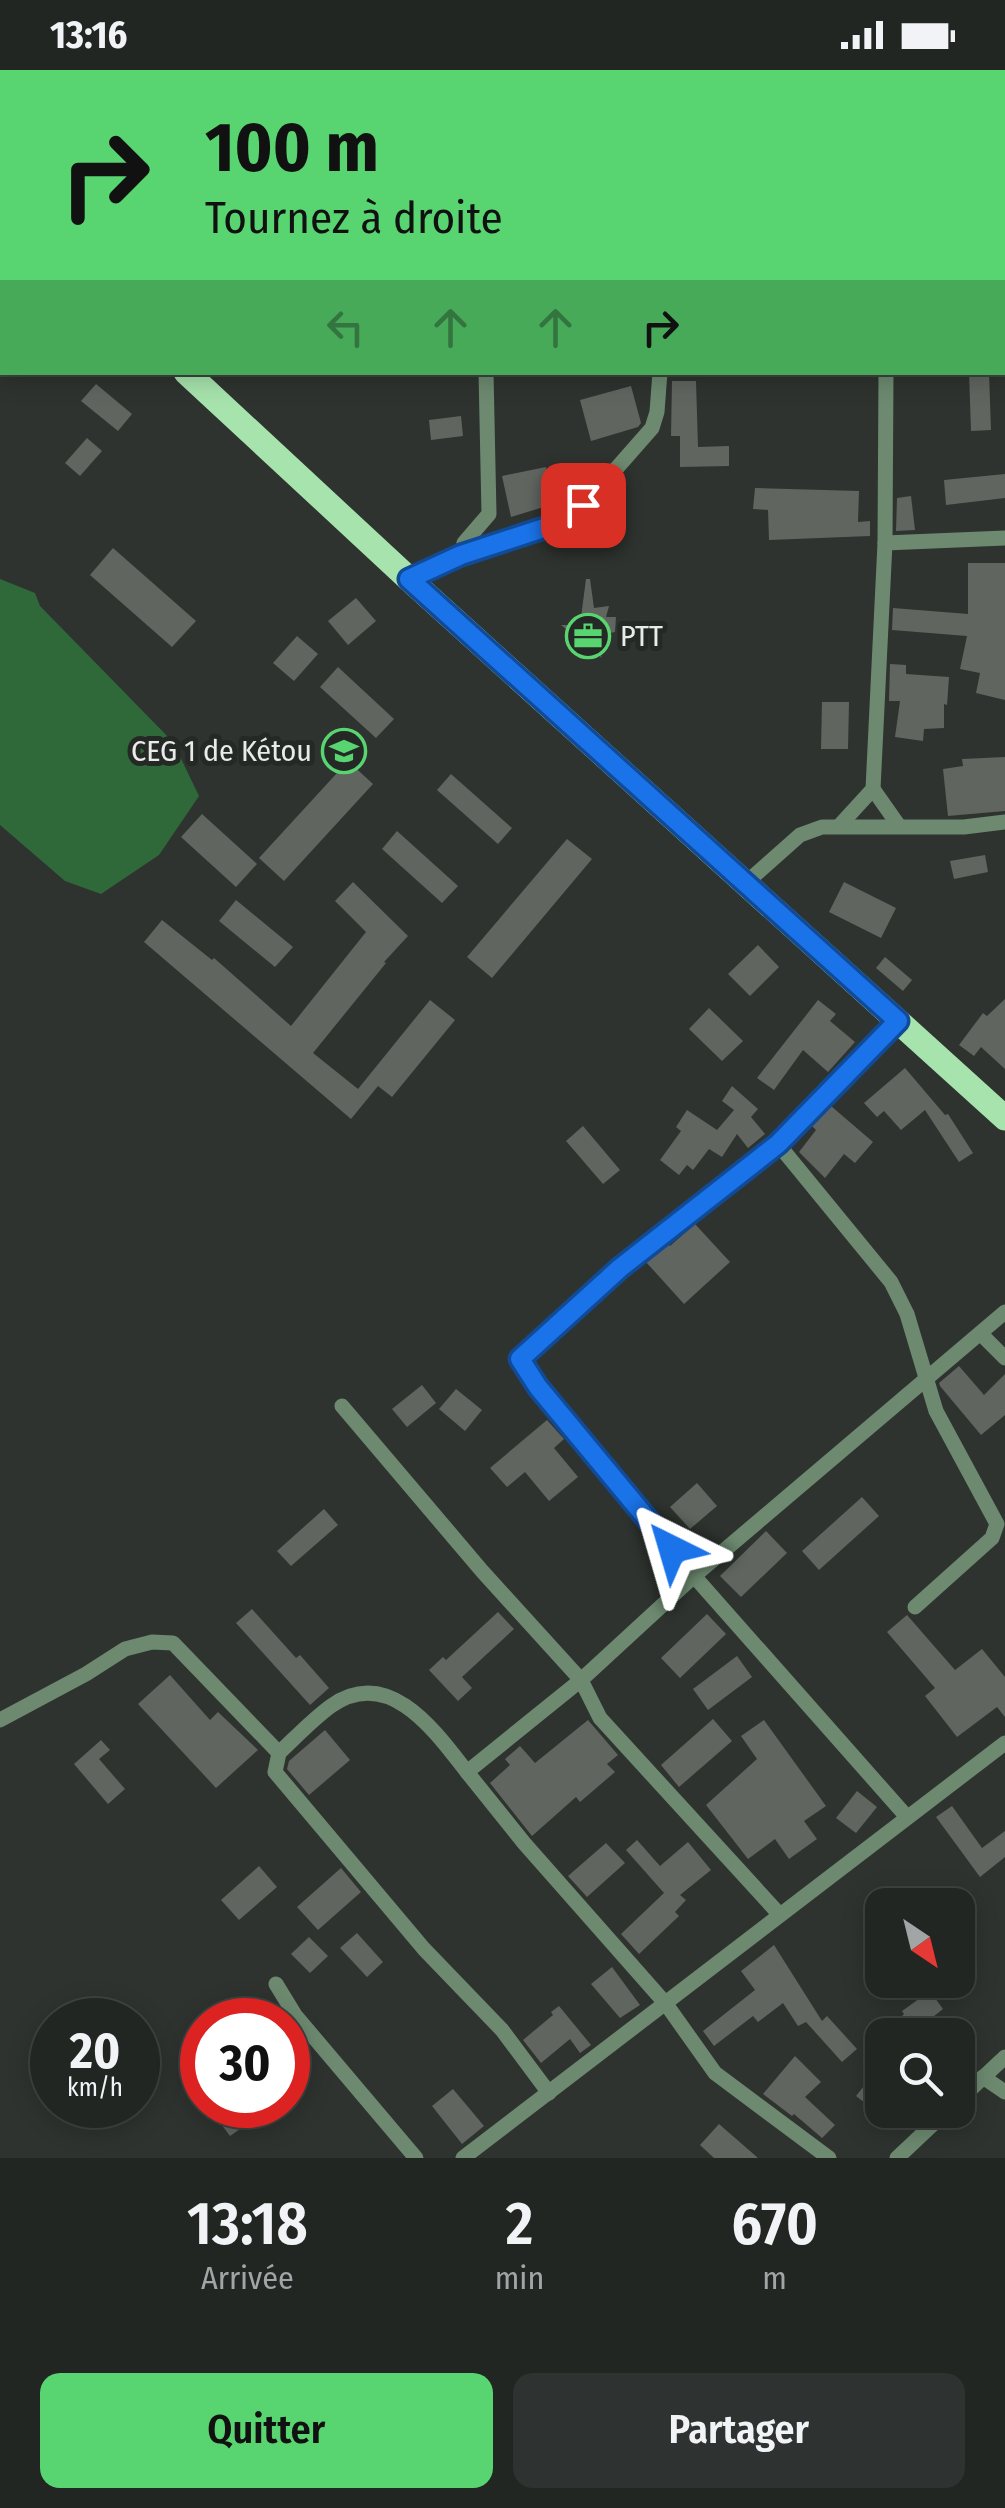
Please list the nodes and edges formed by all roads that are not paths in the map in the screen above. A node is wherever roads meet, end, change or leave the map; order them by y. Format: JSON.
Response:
{"nodes":[{"id":1,"x":189,"y":375,"type":"edge"},
{"id":2,"x":486,"y":375,"type":"edge"},
{"id":3,"x":660,"y":375,"type":"edge"},
{"id":4,"x":886,"y":375,"type":"edge"},
{"id":5,"x":1005,"y":538,"type":"edge"},
{"id":6,"x":885,"y":543,"type":"junction"},
{"id":7,"x":461,"y":555,"type":"junction"},
{"id":8,"x":409,"y":579,"type":"junction"},
{"id":9,"x":873,"y":789,"type":"junction"},
{"id":10,"x":1005,"y":822,"type":"edge"},
{"id":11,"x":840,"y":825,"type":"junction"},
{"id":12,"x":900,"y":826,"type":"junction"},
{"id":13,"x":746,"y":882,"type":"junction"},
{"id":14,"x":898,"y":1021,"type":"junction"},
{"id":15,"x":1004,"y":1117,"type":"edge"},
{"id":16,"x":778,"y":1144,"type":"junction"},
{"id":17,"x":1005,"y":1312,"type":"edge"},
{"id":18,"x":980,"y":1334,"type":"junction"},
{"id":19,"x":1005,"y":1358,"type":"edge"},
{"id":20,"x":928,"y":1378,"type":"junction"},
{"id":21,"x":342,"y":1406,"type":"dead end"},
{"id":22,"x":694,"y":1576,"type":"junction"},
{"id":23,"x":914,"y":1607,"type":"dead end"},
{"id":24,"x":580,"y":1680,"type":"junction"},
{"id":25,"x":0,"y":1720,"type":"edge"},
{"id":26,"x":1005,"y":1743,"type":"edge"},
{"id":27,"x":279,"y":1753,"type":"junction"},
{"id":28,"x":466,"y":1772,"type":"junction"},
{"id":29,"x":908,"y":1816,"type":"junction"},
{"id":30,"x":780,"y":1916,"type":"junction"},
{"id":31,"x":276,"y":1984,"type":"dead end"},
{"id":32,"x":666,"y":2004,"type":"junction"},
{"id":33,"x":1005,"y":2056,"type":"edge"},
{"id":34,"x":982,"y":2077,"type":"junction"},
{"id":35,"x":975,"y":2084,"type":"edge"},
{"id":36,"x":549,"y":2092,"type":"junction"},
{"id":37,"x":1005,"y":2092,"type":"edge"},
{"id":38,"x":929,"y":2128,"type":"edge"},
{"id":39,"x":416,"y":2158,"type":"edge"},
{"id":40,"x":463,"y":2158,"type":"edge"},
{"id":41,"x":828,"y":2158,"type":"edge"},
{"id":42,"x":897,"y":2158,"type":"edge"}],
"edges":[{"from":1,"to":8,"type":"main road"},
{"from":2,"to":7,"type":"street"},
{"from":3,"to":7,"type":"street"},
{"from":4,"to":6,"type":"street"},
{"from":5,"to":6,"type":"street"},
{"from":6,"to":9,"type":"street"},
{"from":7,"to":8,"type":"street"},
{"from":8,"to":13,"type":"main road"},
{"from":9,"to":11,"type":"street"},
{"from":9,"to":12,"type":"street"},
{"from":10,"to":12,"type":"street"},
{"from":11,"to":12,"type":"street"},
{"from":11,"to":13,"type":"street"},
{"from":13,"to":14,"type":"main road"},
{"from":14,"to":15,"type":"main road"},
{"from":14,"to":16,"type":"street"},
{"from":16,"to":20,"type":"street"},
{"from":16,"to":22,"type":"street"},
{"from":17,"to":18,"type":"street"},
{"from":18,"to":19,"type":"street"},
{"from":18,"to":20,"type":"street"},
{"from":20,"to":22,"type":"street"},
{"from":20,"to":23,"type":"street"},
{"from":21,"to":24,"type":"street"},
{"from":22,"to":24,"type":"street"},
{"from":22,"to":29,"type":"street"},
{"from":24,"to":28,"type":"street"},
{"from":24,"to":30,"type":"street"},
{"from":25,"to":27,"type":"street"},
{"from":26,"to":29,"type":"street"},
{"from":27,"to":28,"type":"street"},
{"from":27,"to":36,"type":"street"},
{"from":28,"to":32,"type":"street"},
{"from":29,"to":30,"type":"street"},
{"from":30,"to":32,"type":"street"},
{"from":31,"to":39,"type":"street"},
{"from":32,"to":36,"type":"street"},
{"from":32,"to":41,"type":"street"},
{"from":33,"to":34,"type":"street"},
{"from":34,"to":35,"type":"street"},
{"from":34,"to":37,"type":"street"},
{"from":36,"to":40,"type":"street"},
{"from":38,"to":42,"type":"street"}]}
